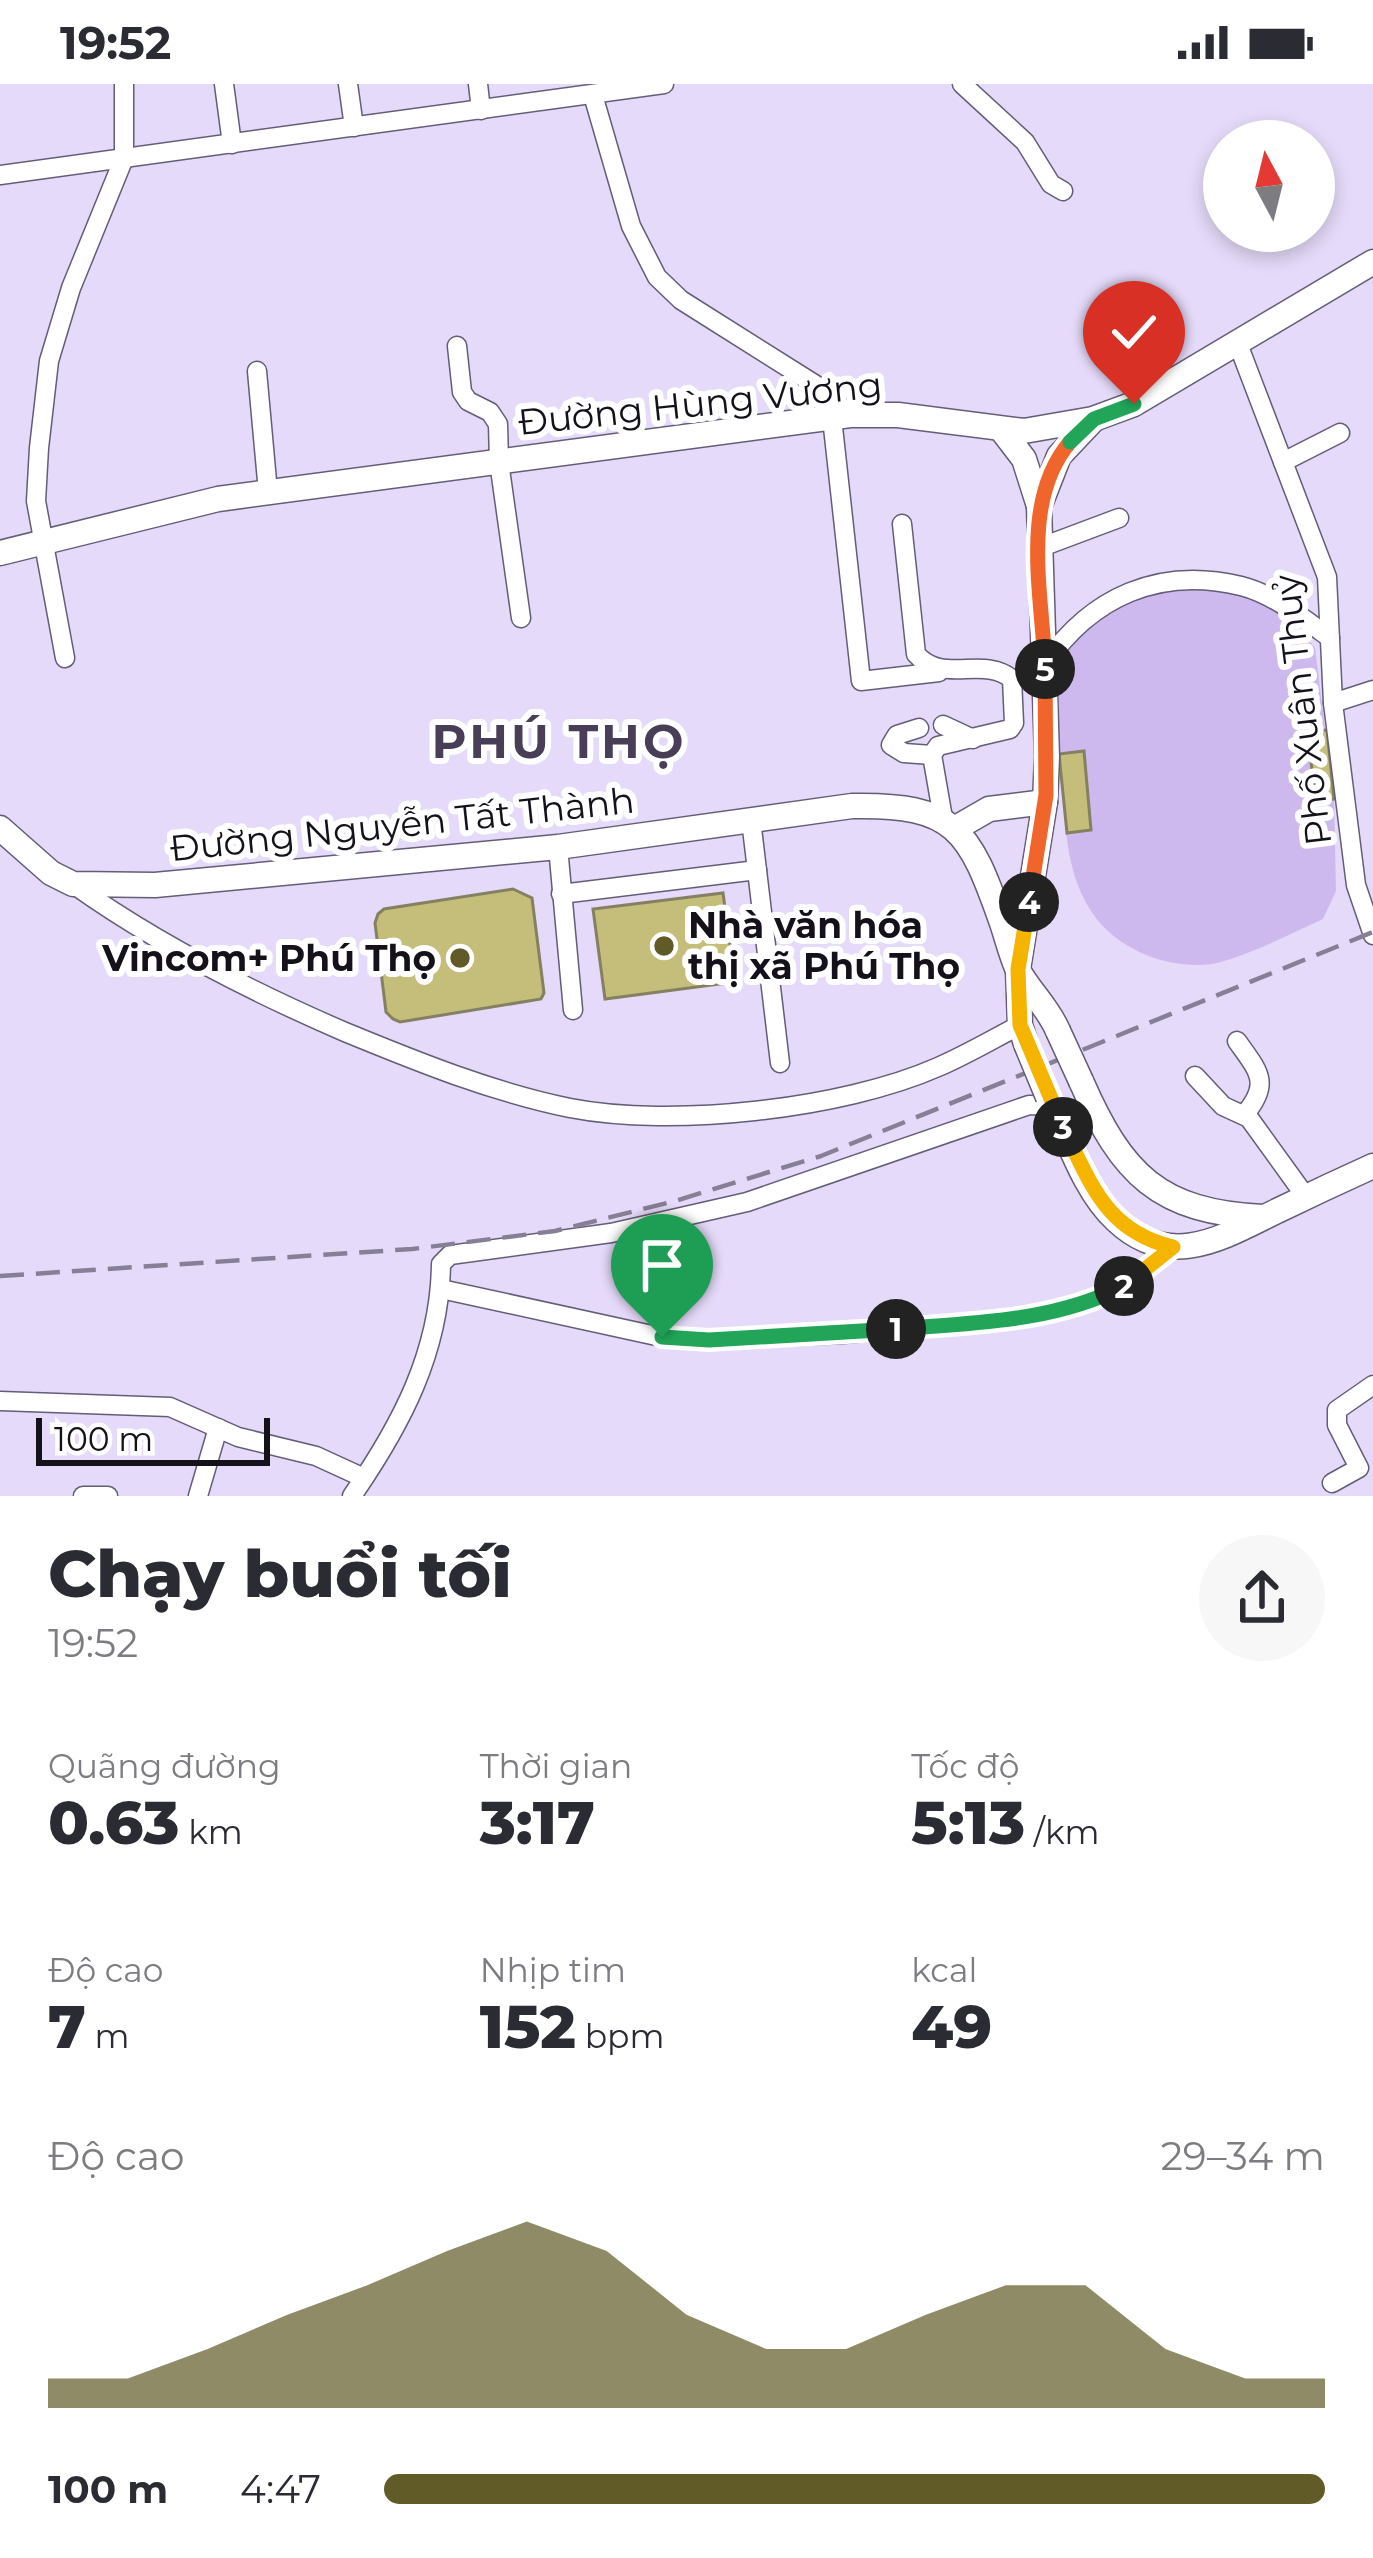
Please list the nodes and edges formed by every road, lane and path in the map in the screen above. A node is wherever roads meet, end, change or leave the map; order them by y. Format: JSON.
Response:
{"nodes":[{"id":1,"x":124,"y":84,"type":"edge"},
{"id":2,"x":224,"y":84,"type":"edge"},
{"id":3,"x":348,"y":84,"type":"edge"},
{"id":4,"x":478,"y":84,"type":"edge"},
{"id":5,"x":664,"y":84,"type":"edge"},
{"id":6,"x":962,"y":84,"type":"edge"},
{"id":7,"x":593,"y":95,"type":"junction"},
{"id":8,"x":481,"y":110,"type":"junction"},
{"id":9,"x":354,"y":128,"type":"junction"},
{"id":10,"x":232,"y":144,"type":"junction"},
{"id":11,"x":124,"y":158,"type":"junction"},
{"id":12,"x":0,"y":175,"type":"edge"},
{"id":13,"x":1063,"y":191,"type":"dead end"},
{"id":14,"x":1373,"y":262,"type":"edge"},
{"id":15,"x":1238,"y":344,"type":"junction"},
{"id":16,"x":457,"y":346,"type":"dead end"},
{"id":17,"x":256,"y":371,"type":"dead end"},
{"id":18,"x":841,"y":417,"type":"junction"},
{"id":19,"x":1094,"y":419,"type":"junction"},
{"id":20,"x":1001,"y":429,"type":"junction"},
{"id":21,"x":1340,"y":433,"type":"dead end"},
{"id":22,"x":499,"y":462,"type":"junction"},
{"id":23,"x":1283,"y":462,"type":"junction"},
{"id":24,"x":268,"y":492,"type":"junction"},
{"id":25,"x":1040,"y":507,"type":"junction"},
{"id":26,"x":1119,"y":518,"type":"dead end"},
{"id":27,"x":902,"y":524,"type":"dead end"},
{"id":28,"x":41,"y":543,"type":"junction"},
{"id":29,"x":1040,"y":548,"type":"junction"},
{"id":30,"x":0,"y":553,"type":"edge"},
{"id":31,"x":521,"y":618,"type":"dead end"},
{"id":32,"x":1330,"y":638,"type":"junction"},
{"id":33,"x":65,"y":658,"type":"dead end"},
{"id":34,"x":1045,"y":664,"type":"junction"},
{"id":35,"x":948,"y":670,"type":"junction"},
{"id":36,"x":1373,"y":690,"type":"edge"},
{"id":37,"x":1333,"y":703,"type":"junction"},
{"id":38,"x":943,"y":725,"type":"dead end"},
{"id":39,"x":919,"y":728,"type":"dead end"},
{"id":40,"x":973,"y":739,"type":"junction"},
{"id":41,"x":932,"y":755,"type":"junction"},
{"id":42,"x":1045,"y":802,"type":"junction"},
{"id":43,"x":751,"y":820,"type":"junction"},
{"id":44,"x":949,"y":823,"type":"junction"},
{"id":45,"x":0,"y":828,"type":"edge"},
{"id":46,"x":558,"y":847,"type":"junction"},
{"id":47,"x":757,"y":870,"type":"junction"},
{"id":48,"x":73,"y":884,"type":"junction"},
{"id":49,"x":561,"y":894,"type":"junction"},
{"id":50,"x":1373,"y":935,"type":"edge"},
{"id":51,"x":1018,"y":969,"type":"junction"},
{"id":52,"x":573,"y":1010,"type":"dead end"},
{"id":53,"x":1023,"y":1035,"type":"junction"},
{"id":54,"x":1237,"y":1041,"type":"dead end"},
{"id":55,"x":780,"y":1063,"type":"dead end"},
{"id":56,"x":1195,"y":1076,"type":"dead end"},
{"id":57,"x":1051,"y":1101,"type":"junction"},
{"id":58,"x":1244,"y":1114,"type":"junction"},
{"id":59,"x":1373,"y":1166,"type":"edge"},
{"id":60,"x":1306,"y":1197,"type":"junction"},
{"id":61,"x":1265,"y":1216,"type":"junction"},
{"id":62,"x":1173,"y":1247,"type":"junction"},
{"id":63,"x":441,"y":1288,"type":"junction"},
{"id":64,"x":1373,"y":1385,"type":"edge"},
{"id":65,"x":0,"y":1401,"type":"edge"},
{"id":66,"x":218,"y":1428,"type":"junction"},
{"id":67,"x":364,"y":1478,"type":"junction"},
{"id":68,"x":1332,"y":1483,"type":"dead end"},
{"id":69,"x":83,"y":1496,"type":"edge"},
{"id":70,"x":108,"y":1496,"type":"edge"},
{"id":71,"x":199,"y":1496,"type":"edge"},
{"id":72,"x":352,"y":1496,"type":"edge"}],
"edges":[{"from":1,"to":11,"type":"street"},
{"from":2,"to":10,"type":"street"},
{"from":3,"to":9,"type":"street"},
{"from":4,"to":8,"type":"street"},
{"from":5,"to":7,"type":"street"},
{"from":6,"to":13,"type":"street"},
{"from":7,"to":8,"type":"street"},
{"from":7,"to":18,"type":"street"},
{"from":8,"to":9,"type":"street"},
{"from":9,"to":10,"type":"street"},
{"from":10,"to":11,"type":"street"},
{"from":11,"to":12,"type":"street"},
{"from":11,"to":28,"type":"street"},
{"from":14,"to":15,"type":"main road","name":"Đường Hùng Vương"},
{"from":15,"to":19,"type":"main road","name":"Đường Hùng Vương"},
{"from":15,"to":23,"type":"street","name":"Phố Xuân Thuỷ"},
{"from":16,"to":22,"type":"street"},
{"from":17,"to":24,"type":"street"},
{"from":18,"to":20,"type":"main road","name":"Đường Hùng Vương"},
{"from":18,"to":22,"type":"main road","name":"Đường Hùng Vương"},
{"from":18,"to":35,"type":"street"},
{"from":19,"to":20,"type":"main road","name":"Đường Hùng Vương"},
{"from":19,"to":25,"type":"main road"},
{"from":20,"to":25,"type":"main road"},
{"from":21,"to":23,"type":"street"},
{"from":22,"to":24,"type":"main road","name":"Đường Hùng Vương"},
{"from":22,"to":31,"type":"street"},
{"from":23,"to":32,"type":"street","name":"Phố Xuân Thuỷ"},
{"from":24,"to":28,"type":"main road","name":"Đường Hùng Vương"},
{"from":25,"to":29,"type":"main road"},
{"from":26,"to":29,"type":"street"},
{"from":27,"to":35,"type":"street"},
{"from":28,"to":30,"type":"main road","name":"Đường Hùng Vương"},
{"from":28,"to":33,"type":"street"},
{"from":29,"to":34,"type":"main road"},
{"from":32,"to":34,"type":"street"},
{"from":32,"to":37,"type":"street","name":"Phố Xuân Thuỷ"},
{"from":34,"to":42,"type":"main road"},
{"from":35,"to":40,"type":"street"},
{"from":36,"to":37,"type":"street"},
{"from":37,"to":50,"type":"street","name":"Phố Xuân Thuỷ"},
{"from":38,"to":40,"type":"street"},
{"from":39,"to":41,"type":"street"},
{"from":40,"to":41,"type":"street"},
{"from":41,"to":44,"type":"street"},
{"from":42,"to":44,"type":"main road"},
{"from":42,"to":51,"type":"main road"},
{"from":43,"to":44,"type":"main road","name":"Đường Nguyễn Tất Thành"},
{"from":43,"to":46,"type":"main road","name":"Đường Nguyễn Tất Thành"},
{"from":43,"to":47,"type":"street"},
{"from":44,"to":51,"type":"main road"},
{"from":45,"to":48,"type":"main road"},
{"from":46,"to":48,"type":"main road","name":"Đường Nguyễn Tất Thành"},
{"from":46,"to":49,"type":"street"},
{"from":47,"to":49,"type":"street"},
{"from":47,"to":55,"type":"street"},
{"from":48,"to":53,"type":"street"},
{"from":49,"to":52,"type":"street"},
{"from":51,"to":53,"type":"main road"},
{"from":51,"to":61,"type":"main road","bridge":true},
{"from":53,"to":57,"type":"main road","bridge":true},
{"from":54,"to":58,"type":"street"},
{"from":56,"to":58,"type":"street"},
{"from":57,"to":62,"type":"main road"},
{"from":57,"to":63,"type":"street"},
{"from":58,"to":60,"type":"street"},
{"from":59,"to":60,"type":"main road"},
{"from":60,"to":61,"type":"main road"},
{"from":61,"to":62,"type":"main road"},
{"from":62,"to":63,"type":"street"},
{"from":63,"to":67,"type":"street"},
{"from":64,"to":68,"type":"street"},
{"from":65,"to":66,"type":"street"},
{"from":66,"to":67,"type":"street"},
{"from":66,"to":71,"type":"street"},
{"from":67,"to":72,"type":"street"},
{"from":69,"to":70,"type":"street"}]}
